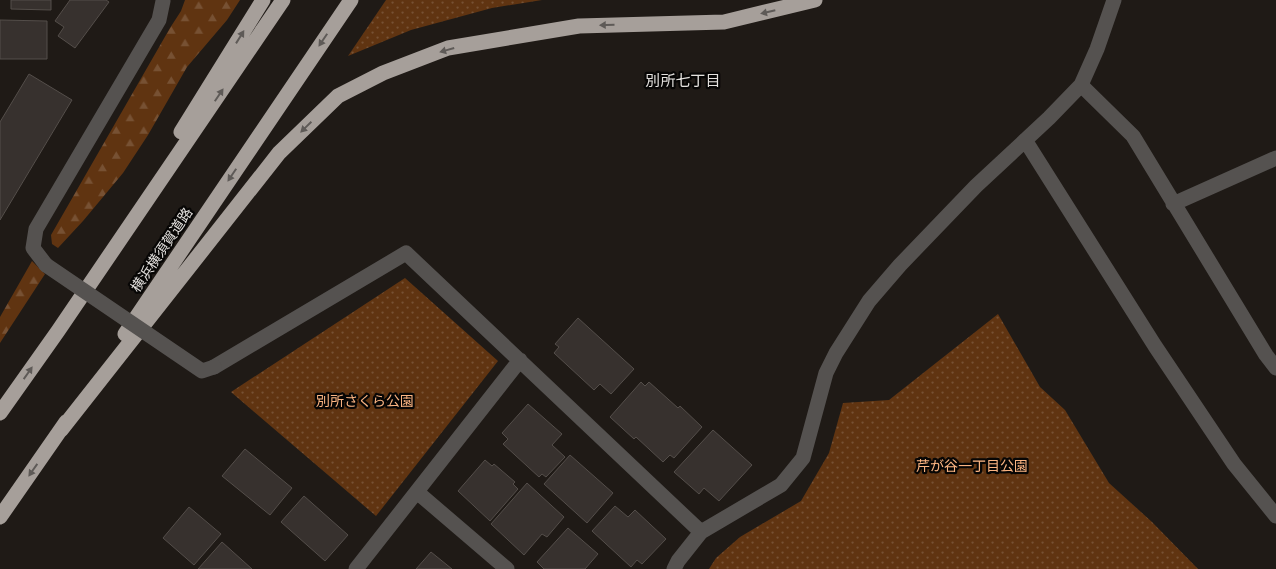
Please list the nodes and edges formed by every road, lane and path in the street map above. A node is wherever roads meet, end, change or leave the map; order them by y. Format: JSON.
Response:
{"nodes":[{"id":1,"x":163,"y":0,"type":"edge"},
{"id":2,"x":264,"y":0,"type":"edge"},
{"id":3,"x":283,"y":0,"type":"edge"},
{"id":4,"x":351,"y":0,"type":"edge"},
{"id":5,"x":815,"y":0,"type":"edge"},
{"id":6,"x":1114,"y":0,"type":"edge"},
{"id":7,"x":1081,"y":85,"type":"junction"},
{"id":8,"x":1025,"y":140,"type":"junction"},
{"id":9,"x":1276,"y":158,"type":"edge"},
{"id":10,"x":1173,"y":204,"type":"junction"},
{"id":11,"x":58,"y":331,"type":"junction"},
{"id":12,"x":520,"y":360,"type":"junction"},
{"id":13,"x":1276,"y":368,"type":"edge"},
{"id":14,"x":0,"y":413,"type":"edge"},
{"id":15,"x":61,"y":430,"type":"junction"},
{"id":16,"x":416,"y":492,"type":"junction"},
{"id":17,"x":1276,"y":516,"type":"edge"},
{"id":18,"x":0,"y":517,"type":"edge"},
{"id":19,"x":701,"y":532,"type":"junction"},
{"id":20,"x":356,"y":569,"type":"edge"},
{"id":21,"x":507,"y":569,"type":"edge"},
{"id":22,"x":674,"y":569,"type":"edge"}],
"edges":[{"from":1,"to":12,"type":"street","bridge":true},
{"from":11,"to":2,"type":"highway","one_way":true},
{"from":11,"to":3,"type":"highway","one_way":true},
{"from":4,"to":15,"type":"highway","name":"横浜横須賀道路","one_way":true},
{"from":5,"to":15,"type":"highway","one_way":true},
{"from":6,"to":7,"type":"street"},
{"from":7,"to":8,"type":"street"},
{"from":7,"to":10,"type":"street"},
{"from":8,"to":17,"type":"street"},
{"from":8,"to":19,"type":"street"},
{"from":9,"to":10,"type":"street"},
{"from":10,"to":13,"type":"street"},
{"from":14,"to":11,"type":"highway","one_way":true},
{"from":12,"to":16,"type":"street"},
{"from":12,"to":19,"type":"street"},
{"from":15,"to":18,"type":"highway","name":"横浜横須賀道路","one_way":true},
{"from":16,"to":20,"type":"street"},
{"from":16,"to":21,"type":"street"},
{"from":19,"to":22,"type":"street"}]}
